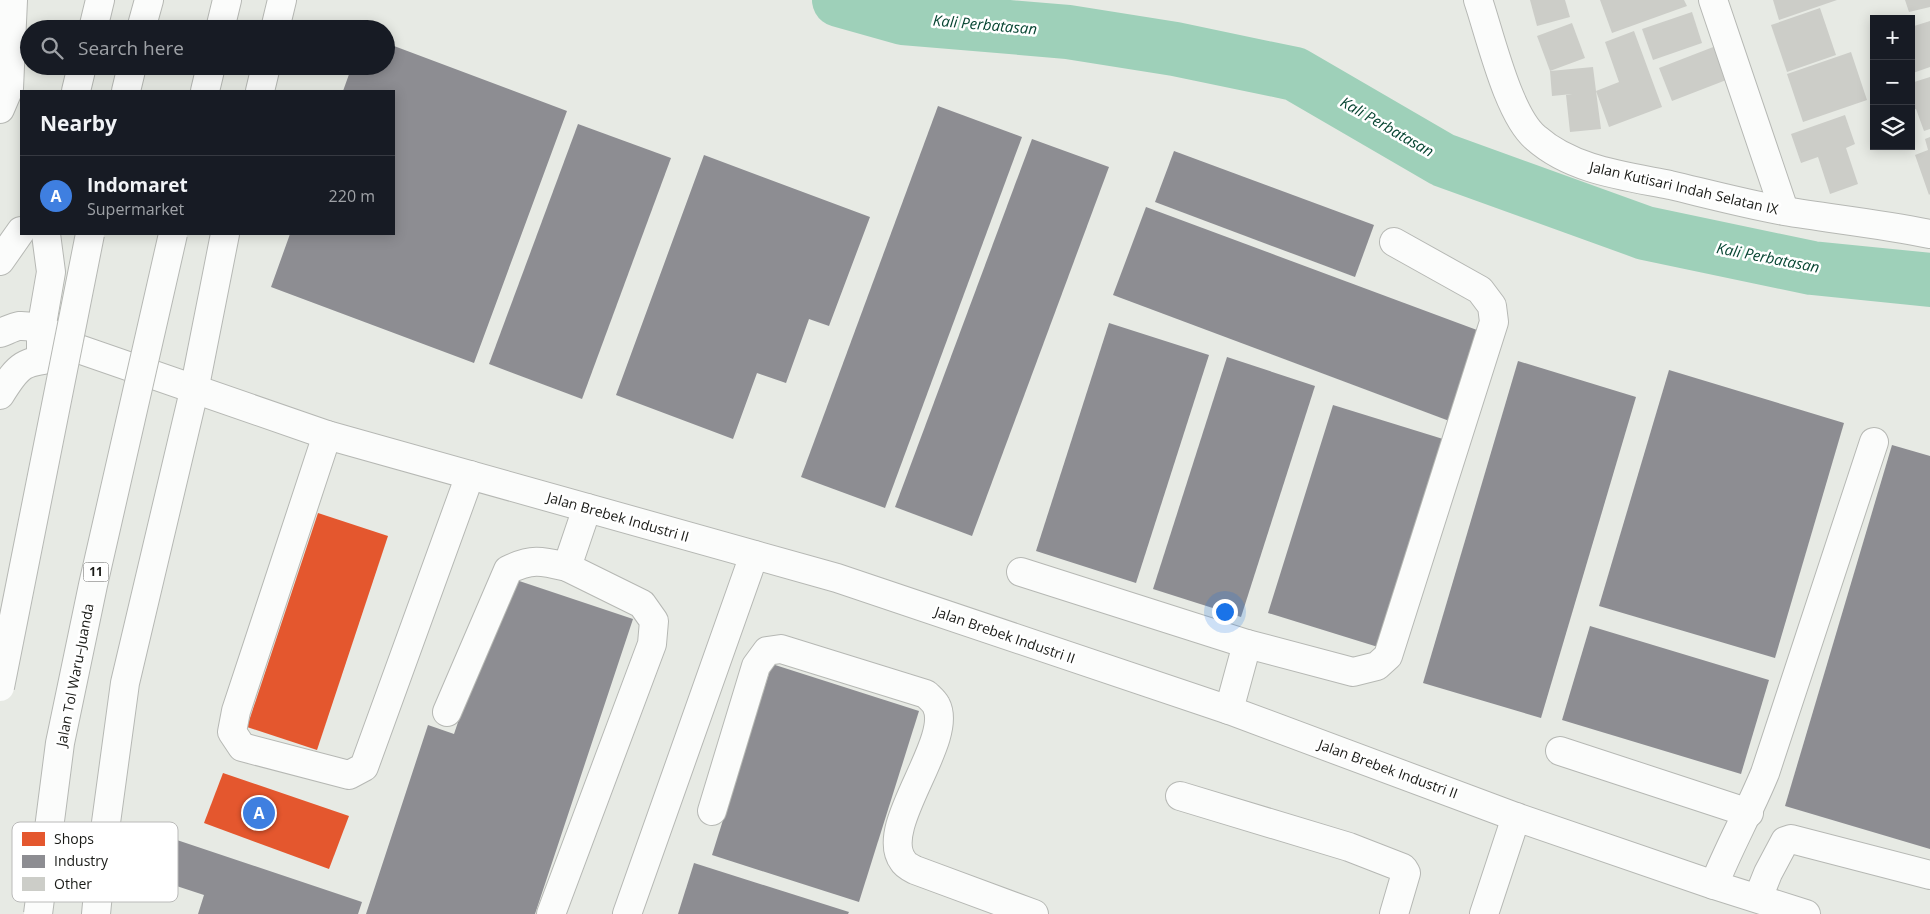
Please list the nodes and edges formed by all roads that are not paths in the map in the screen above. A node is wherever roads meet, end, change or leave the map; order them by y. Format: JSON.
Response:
{"nodes":[{"id":1,"x":13,"y":0,"type":"edge"},
{"id":2,"x":100,"y":0,"type":"edge"},
{"id":3,"x":149,"y":0,"type":"edge"},
{"id":4,"x":227,"y":0,"type":"edge"},
{"id":5,"x":282,"y":0,"type":"edge"},
{"id":6,"x":1478,"y":0,"type":"edge"},
{"id":7,"x":1713,"y":0,"type":"edge"},
{"id":8,"x":95,"y":20,"type":"edge"},
{"id":9,"x":143,"y":20,"type":"edge"},
{"id":10,"x":222,"y":20,"type":"edge"},
{"id":11,"x":277,"y":20,"type":"edge"},
{"id":12,"x":80,"y":75,"type":"edge"},
{"id":13,"x":130,"y":75,"type":"edge"},
{"id":14,"x":209,"y":75,"type":"edge"},
{"id":15,"x":264,"y":75,"type":"edge"},
{"id":16,"x":76,"y":90,"type":"edge"},
{"id":17,"x":126,"y":90,"type":"edge"},
{"id":18,"x":205,"y":90,"type":"edge"},
{"id":19,"x":260,"y":90,"type":"edge"},
{"id":20,"x":0,"y":108,"type":"edge"},
{"id":21,"x":1784,"y":210,"type":"junction"},
{"id":22,"x":20,"y":232,"type":"edge"},
{"id":23,"x":1930,"y":234,"type":"edge"},
{"id":24,"x":46,"y":235,"type":"edge"},
{"id":25,"x":90,"y":235,"type":"edge"},
{"id":26,"x":173,"y":235,"type":"edge"},
{"id":27,"x":225,"y":235,"type":"edge"},
{"id":28,"x":1394,"y":242,"type":"dead end"},
{"id":29,"x":0,"y":261,"type":"edge"},
{"id":30,"x":42,"y":330,"type":"junction"},
{"id":31,"x":0,"y":333,"type":"edge"},
{"id":32,"x":70,"y":346,"type":"junction"},
{"id":33,"x":41,"y":360,"type":"junction"},
{"id":34,"x":194,"y":391,"type":"junction"},
{"id":35,"x":0,"y":395,"type":"edge"},
{"id":36,"x":327,"y":435,"type":"junction"},
{"id":37,"x":1874,"y":442,"type":"dead end"},
{"id":38,"x":470,"y":475,"type":"junction"},
{"id":39,"x":586,"y":508,"type":"junction"},
{"id":40,"x":754,"y":555,"type":"junction"},
{"id":41,"x":567,"y":567,"type":"junction"},
{"id":42,"x":1021,"y":572,"type":"dead end"},
{"id":43,"x":1247,"y":644,"type":"junction"},
{"id":44,"x":0,"y":687,"type":"edge"},
{"id":45,"x":1229,"y":710,"type":"junction"},
{"id":46,"x":447,"y":712,"type":"dead end"},
{"id":47,"x":1560,"y":750,"type":"dead end"},
{"id":48,"x":1180,"y":796,"type":"dead end"},
{"id":49,"x":712,"y":811,"type":"dead end"},
{"id":50,"x":1748,"y":814,"type":"junction"},
{"id":51,"x":1516,"y":817,"type":"junction"},
{"id":52,"x":50,"y":822,"type":"edge"},
{"id":53,"x":106,"y":822,"type":"edge"},
{"id":54,"x":1930,"y":875,"type":"edge"},
{"id":55,"x":1714,"y":885,"type":"junction"},
{"id":56,"x":1758,"y":898,"type":"junction"},
{"id":57,"x":551,"y":914,"type":"edge"},
{"id":58,"x":627,"y":914,"type":"edge"},
{"id":59,"x":1034,"y":914,"type":"edge"},
{"id":60,"x":1394,"y":914,"type":"edge"},
{"id":61,"x":1484,"y":914,"type":"edge"},
{"id":62,"x":1806,"y":914,"type":"edge"}],
"edges":[{"from":1,"to":20,"type":"main road"},
{"from":2,"to":8,"type":"main road"},
{"from":3,"to":9,"type":"main road"},
{"from":4,"to":10,"type":"main road"},
{"from":5,"to":11,"type":"main road"},
{"from":6,"to":21,"type":"main road","name":"Jalan Kutisari Indah Selatan IX"},
{"from":7,"to":21,"type":"main road"},
{"from":12,"to":16,"type":"main road"},
{"from":13,"to":17,"type":"main road"},
{"from":14,"to":18,"type":"main road"},
{"from":15,"to":19,"type":"main road"},
{"from":21,"to":23,"type":"main road","name":"Jalan Kutisari Indah Selatan IX"},
{"from":22,"to":29,"type":"main road"},
{"from":24,"to":30,"type":"main road"},
{"from":25,"to":44,"type":"main road","bridge":true},
{"from":26,"to":52,"type":"main road","name":"Jalan Tol Waru–Juanda","number":"11","bridge":true},
{"from":27,"to":34,"type":"main road"},
{"from":28,"to":43,"type":"main road"},
{"from":30,"to":31,"type":"main road","name":"Jalan Brebek Industri II"},
{"from":30,"to":32,"type":"main road","name":"Jalan Brebek Industri II"},
{"from":30,"to":33,"type":"main road"},
{"from":32,"to":33,"type":"main road"},
{"from":32,"to":34,"type":"main road","name":"Jalan Brebek Industri II"},
{"from":33,"to":35,"type":"main road"},
{"from":34,"to":36,"type":"main road","name":"Jalan Brebek Industri II"},
{"from":34,"to":53,"type":"main road"},
{"from":36,"to":38,"type":"main road","name":"Jalan Brebek Industri II"},
{"from":36,"to":38,"type":"main road"},
{"from":37,"to":50,"type":"main road"},
{"from":38,"to":39,"type":"main road","name":"Jalan Brebek Industri II"},
{"from":39,"to":40,"type":"main road","name":"Jalan Brebek Industri II"},
{"from":39,"to":41,"type":"main road"},
{"from":40,"to":45,"type":"main road","name":"Jalan Brebek Industri II"},
{"from":40,"to":58,"type":"main road"},
{"from":41,"to":46,"type":"main road"},
{"from":41,"to":57,"type":"main road"},
{"from":42,"to":43,"type":"main road"},
{"from":43,"to":45,"type":"main road"},
{"from":45,"to":51,"type":"main road","name":"Jalan Brebek Industri II"},
{"from":47,"to":50,"type":"main road"},
{"from":48,"to":60,"type":"main road"},
{"from":49,"to":59,"type":"main road"},
{"from":50,"to":55,"type":"main road"},
{"from":51,"to":55,"type":"main road","name":"Jalan Brebek Industri II"},
{"from":51,"to":61,"type":"main road"},
{"from":54,"to":56,"type":"main road"},
{"from":55,"to":56,"type":"main road","name":"Jalan Brebek Industri II"},
{"from":56,"to":62,"type":"main road","name":"Jalan Brebek Industri II"}]}
